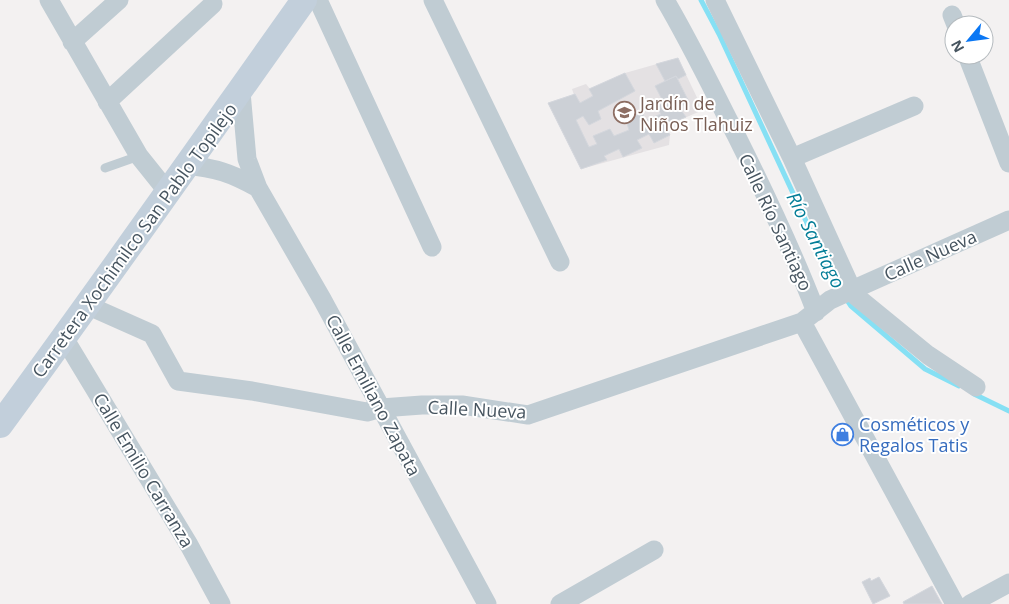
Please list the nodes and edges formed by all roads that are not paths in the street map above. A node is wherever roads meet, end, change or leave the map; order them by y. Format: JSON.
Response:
{"nodes":[{"id":1,"x":49,"y":0,"type":"edge"},
{"id":2,"x":119,"y":0,"type":"edge"},
{"id":3,"x":304,"y":0,"type":"edge"},
{"id":4,"x":318,"y":0,"type":"edge"},
{"id":5,"x":433,"y":0,"type":"edge"},
{"id":6,"x":664,"y":0,"type":"edge"},
{"id":7,"x":715,"y":0,"type":"edge"},
{"id":8,"x":213,"y":4,"type":"dead end"},
{"id":9,"x":72,"y":42,"type":"junction"},
{"id":10,"x":971,"y":65,"type":"edge"},
{"id":11,"x":241,"y":92,"type":"junction"},
{"id":12,"x":107,"y":102,"type":"junction"},
{"id":13,"x":914,"y":106,"type":"dead end"},
{"id":14,"x":139,"y":156,"type":"junction"},
{"id":15,"x":792,"y":158,"type":"junction"},
{"id":16,"x":1009,"y":163,"type":"edge"},
{"id":17,"x":185,"y":165,"type":"junction"},
{"id":18,"x":105,"y":168,"type":"dead end"},
{"id":19,"x":258,"y":188,"type":"junction"},
{"id":20,"x":167,"y":191,"type":"junction"},
{"id":21,"x":1009,"y":220,"type":"edge"},
{"id":22,"x":432,"y":247,"type":"dead end"},
{"id":23,"x":560,"y":262,"type":"dead end"},
{"id":24,"x":850,"y":291,"type":"junction"},
{"id":25,"x":89,"y":306,"type":"junction"},
{"id":26,"x":816,"y":312,"type":"junction"},
{"id":27,"x":64,"y":338,"type":"junction"},
{"id":28,"x":976,"y":387,"type":"dead end"},
{"id":29,"x":381,"y":408,"type":"junction"},
{"id":30,"x":0,"y":425,"type":"edge"},
{"id":31,"x":654,"y":550,"type":"dead end"},
{"id":32,"x":1009,"y":583,"type":"edge"},
{"id":33,"x":222,"y":604,"type":"edge"},
{"id":34,"x":487,"y":604,"type":"edge"},
{"id":35,"x":560,"y":604,"type":"edge"},
{"id":36,"x":955,"y":604,"type":"edge"},
{"id":37,"x":970,"y":604,"type":"edge"}],
"edges":[{"from":1,"to":9,"type":"street"},
{"from":2,"to":9,"type":"street"},
{"from":3,"to":11,"type":"main road","name":"Carretera Xochimilco San Pablo Topilejo"},
{"from":4,"to":22,"type":"street"},
{"from":5,"to":23,"type":"street"},
{"from":6,"to":26,"type":"street","name":"Calle Río Santiago"},
{"from":7,"to":15,"type":"street"},
{"from":8,"to":12,"type":"street"},
{"from":9,"to":12,"type":"street"},
{"from":10,"to":16,"type":"street"},
{"from":11,"to":17,"type":"main road","name":"Carretera Xochimilco San Pablo Topilejo"},
{"from":11,"to":19,"type":"street","name":"Calle Emiliano Zapata"},
{"from":12,"to":14,"type":"street"},
{"from":13,"to":15,"type":"street"},
{"from":14,"to":18,"type":"lane"},
{"from":14,"to":20,"type":"street"},
{"from":15,"to":24,"type":"street"},
{"from":17,"to":19,"type":"street"},
{"from":17,"to":20,"type":"main road","name":"Carretera Xochimilco San Pablo Topilejo"},
{"from":19,"to":29,"type":"street","name":"Calle Emiliano Zapata"},
{"from":20,"to":25,"type":"main road","name":"Carretera Xochimilco San Pablo Topilejo"},
{"from":21,"to":24,"type":"street","name":"Calle Nueva"},
{"from":24,"to":26,"type":"street","name":"Calle Nueva"},
{"from":24,"to":28,"type":"street"},
{"from":25,"to":27,"type":"main road","name":"Carretera Xochimilco San Pablo Topilejo"},
{"from":25,"to":29,"type":"street","name":"Calle Nueva"},
{"from":26,"to":29,"type":"street","name":"Calle Nueva"},
{"from":26,"to":36,"type":"street","name":"Calle Río Santiago"},
{"from":27,"to":30,"type":"main road","name":"Carretera Xochimilco San Pablo Topilejo"},
{"from":27,"to":33,"type":"street","name":"Calle Emilio Carranza"},
{"from":29,"to":34,"type":"street","name":"Calle Emiliano Zapata"},
{"from":31,"to":35,"type":"street"},
{"from":32,"to":37,"type":"street"}]}
